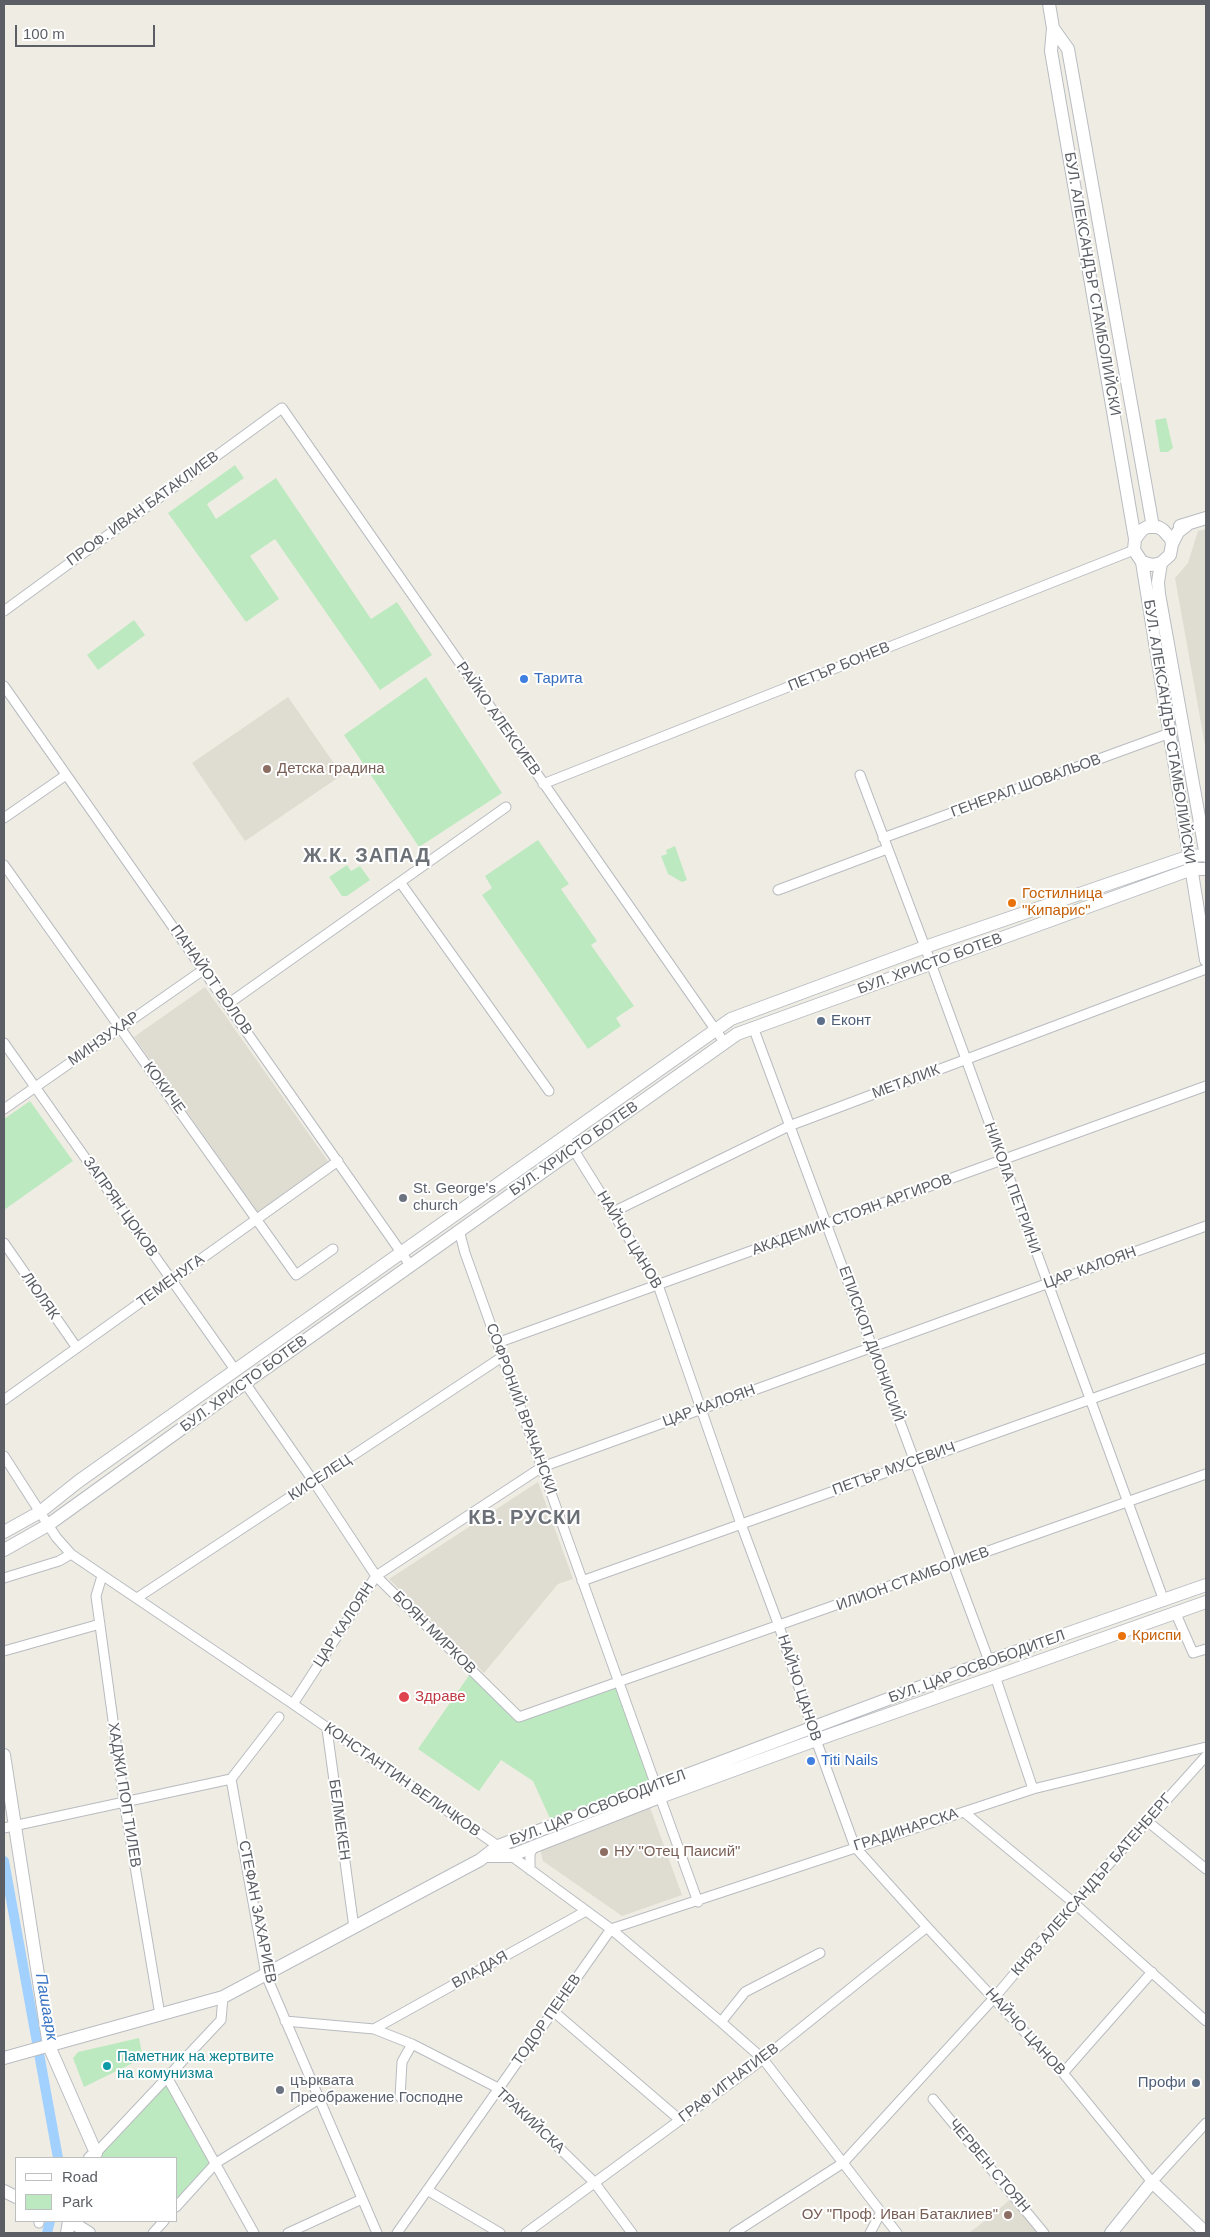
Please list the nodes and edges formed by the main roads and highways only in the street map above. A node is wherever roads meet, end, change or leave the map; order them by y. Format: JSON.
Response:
{"nodes":[{"id":1,"x":1049,"y":4,"type":"edge"},
{"id":2,"x":1053,"y":28,"type":"junction"},
{"id":3,"x":1206,"y":518,"type":"edge"},
{"id":4,"x":1187,"y":525,"type":"junction"},
{"id":5,"x":1158,"y":528,"type":"junction"},
{"id":6,"x":1172,"y":544,"type":"junction"},
{"id":7,"x":1134,"y":545,"type":"junction"},
{"id":8,"x":1142,"y":562,"type":"junction"},
{"id":9,"x":1161,"y":563,"type":"junction"},
{"id":10,"x":1206,"y":856,"type":"edge"},
{"id":11,"x":1191,"y":862,"type":"junction"},
{"id":12,"x":1206,"y":869,"type":"edge"},
{"id":13,"x":1206,"y":960,"type":"edge"},
{"id":14,"x":4,"y":1532,"type":"edge"},
{"id":15,"x":4,"y":1550,"type":"edge"},
{"id":16,"x":1206,"y":1585,"type":"edge"},
{"id":17,"x":1206,"y":1602,"type":"edge"},
{"id":18,"x":4,"y":1755,"type":"edge"},
{"id":19,"x":659,"y":1796,"type":"junction"},
{"id":20,"x":9,"y":1827,"type":"edge"},
{"id":21,"x":487,"y":1856,"type":"junction"},
{"id":22,"x":49,"y":2046,"type":"junction"},
{"id":23,"x":4,"y":2058,"type":"edge"},
{"id":24,"x":93,"y":2155,"type":"edge"},
{"id":25,"x":71,"y":2222,"type":"edge"},
{"id":26,"x":89,"y":2233,"type":"edge"},
{"id":27,"x":1111,"y":2233,"type":"edge"},
{"id":28,"x":1206,"y":2233,"type":"edge"}],
"edges":[{"from":1,"to":2,"type":"main road","name":"БУЛ. АЛЕКСАНДЪР СТАМБОЛИЙСКИ"},
{"from":2,"to":5,"type":"main road","name":"БУЛ. АЛЕКСАНДЪР СТАМБОЛИЙСКИ"},
{"from":2,"to":7,"type":"main road","name":"БУЛ. АЛЕКСАНДЪР СТАМБОЛИЙСКИ"},
{"from":3,"to":4,"type":"main road"},
{"from":4,"to":5,"type":"main road"},
{"from":4,"to":6,"type":"main road"},
{"from":5,"to":6,"type":"main road"},
{"from":5,"to":7,"type":"main road"},
{"from":6,"to":9,"type":"main road"},
{"from":7,"to":8,"type":"main road"},
{"from":8,"to":9,"type":"main road"},
{"from":8,"to":11,"type":"main road","name":"БУЛ. АЛЕКСАНДЪР СТАМБОЛИЙСКИ"},
{"from":9,"to":10,"type":"main road","name":"БУЛ. АЛЕКСАНДЪР СТАМБОЛИЙСКИ"},
{"from":10,"to":11,"type":"main road","name":"БУЛ. ХРИСТО БОТЕВ"},
{"from":11,"to":12,"type":"main road","name":"БУЛ. ХРИСТО БОТЕВ"},
{"from":11,"to":13,"type":"main road","name":"БУЛ. АЛЕКСАНДЪР СТАМБОЛИЙСКИ"},
{"from":11,"to":14,"type":"main road","name":"БУЛ. ХРИСТО БОТЕВ"},
{"from":11,"to":15,"type":"main road","name":"БУЛ. ХРИСТО БОТЕВ"},
{"from":16,"to":19,"type":"main road","name":"БУЛ. ЦАР ОСВОБОДИТЕЛ"},
{"from":17,"to":19,"type":"main road","name":"БУЛ. ЦАР ОСВОБОДИТЕЛ"},
{"from":18,"to":20,"type":"main road"},
{"from":19,"to":21,"type":"main road","name":"БУЛ. ЦАР ОСВОБОДИТЕЛ"},
{"from":19,"to":21,"type":"main road","name":"БУЛ. ЦАР ОСВОБОДИТЕЛ"},
{"from":20,"to":22,"type":"main road"},
{"from":21,"to":22,"type":"main road","name":"БУЛ. ЦАР ОСВОБОДИТЕЛ"},
{"from":22,"to":23,"type":"main road","name":"БУЛ. ЦАР ОСВОБОДИТЕЛ"},
{"from":22,"to":24,"type":"main road"},
{"from":25,"to":26,"type":"main road"},
{"from":27,"to":28,"type":"main road"}]}
